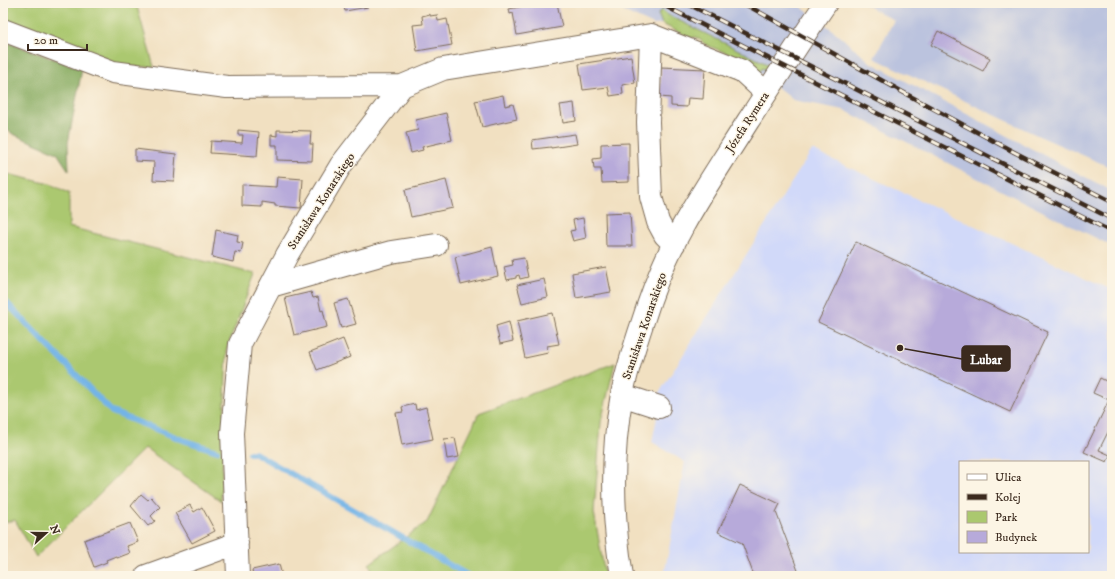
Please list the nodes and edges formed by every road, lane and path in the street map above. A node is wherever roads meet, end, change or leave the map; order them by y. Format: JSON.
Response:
{"nodes":[{"id":1,"x":826,"y":3,"type":"edge"},
{"id":2,"x":3,"y":30,"type":"edge"},
{"id":3,"x":651,"y":35,"type":"junction"},
{"id":4,"x":402,"y":86,"type":"junction"},
{"id":5,"x":766,"y":93,"type":"junction"},
{"id":6,"x":674,"y":244,"type":"junction"},
{"id":7,"x":436,"y":245,"type":"dead end"},
{"id":8,"x":271,"y":286,"type":"junction"},
{"id":9,"x":622,"y":395,"type":"junction"},
{"id":10,"x":659,"y":407,"type":"dead end"},
{"id":11,"x":237,"y":543,"type":"junction"},
{"id":12,"x":146,"y":576,"type":"edge"},
{"id":13,"x":238,"y":576,"type":"edge"},
{"id":14,"x":622,"y":576,"type":"edge"}],
"edges":[{"from":1,"to":5,"type":"street","name":"Józefa Rymera"},
{"from":2,"to":4,"type":"street"},
{"from":3,"to":4,"type":"street"},
{"from":3,"to":5,"type":"street"},
{"from":3,"to":6,"type":"street"},
{"from":4,"to":8,"type":"street","name":"Stanisława Konarskiego"},
{"from":5,"to":6,"type":"street","name":"Józefa Rymera"},
{"from":6,"to":9,"type":"street","name":"Stanisława Konarskiego"},
{"from":7,"to":8,"type":"street"},
{"from":8,"to":11,"type":"street","name":"Stanisława Konarskiego"},
{"from":9,"to":10,"type":"street"},
{"from":9,"to":14,"type":"street","name":"Stanisława Konarskiego"},
{"from":11,"to":12,"type":"street"},
{"from":11,"to":13,"type":"street","name":"Stanisława Konarskiego"}]}
